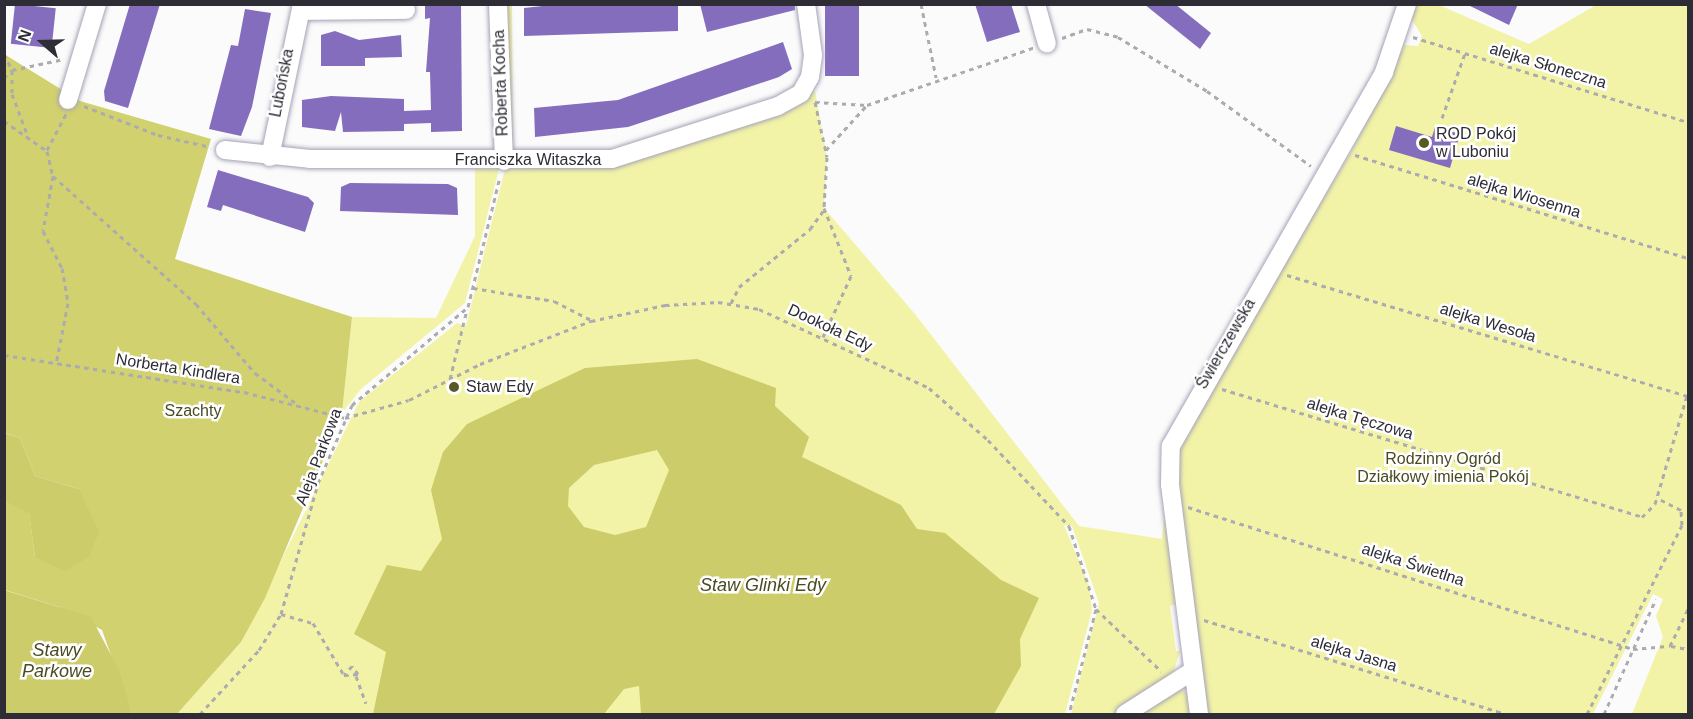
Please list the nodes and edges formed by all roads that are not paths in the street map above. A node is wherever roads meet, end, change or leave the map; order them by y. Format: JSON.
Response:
{"nodes":[{"id":1,"x":97,"y":4,"type":"edge"},
{"id":2,"x":498,"y":4,"type":"edge"},
{"id":3,"x":806,"y":4,"type":"edge"},
{"id":4,"x":1036,"y":4,"type":"edge"},
{"id":5,"x":1407,"y":4,"type":"edge"},
{"id":6,"x":302,"y":8,"type":"edge"},
{"id":7,"x":406,"y":10,"type":"dead end"},
{"id":8,"x":1047,"y":44,"type":"road end"},
{"id":9,"x":68,"y":100,"type":"road end"},
{"id":10,"x":225,"y":150,"type":"road end"},
{"id":11,"x":270,"y":157,"type":"junction"},
{"id":12,"x":504,"y":161,"type":"junction"},
{"id":13,"x":1183,"y":675,"type":"junction"},
{"id":14,"x":1125,"y":714,"type":"edge"},
{"id":15,"x":1198,"y":714,"type":"edge"}],
"edges":[{"from":1,"to":9,"type":"street"},
{"from":2,"to":12,"type":"street","name":"Roberta Kocha"},
{"from":3,"to":12,"type":"street","name":"Franciszka Witaszka"},
{"from":4,"to":8,"type":"street"},
{"from":5,"to":13,"type":"street","name":"Świerczewska"},
{"from":6,"to":7,"type":"street","name":"Lubońska"},
{"from":6,"to":11,"type":"street","name":"Lubońska"},
{"from":10,"to":11,"type":"street","name":"Franciszka Witaszka"},
{"from":11,"to":12,"type":"street","name":"Franciszka Witaszka"},
{"from":13,"to":14,"type":"street"},
{"from":13,"to":15,"type":"street","name":"Świerczewska"}]}
